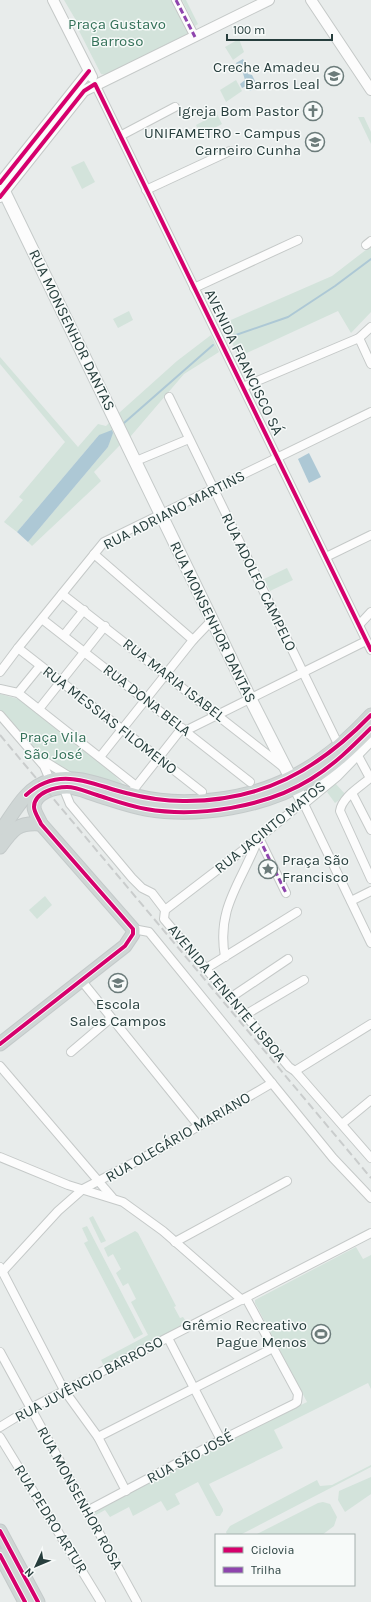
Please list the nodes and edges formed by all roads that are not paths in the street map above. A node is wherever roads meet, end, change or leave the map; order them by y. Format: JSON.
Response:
{"nodes":[{"id":1,"x":54,"y":0,"type":"edge"},
{"id":2,"x":176,"y":0,"type":"edge"},
{"id":3,"x":269,"y":0,"type":"edge"},
{"id":4,"x":311,"y":0,"type":"edge"},
{"id":5,"x":195,"y":37,"type":"junction"},
{"id":6,"x":89,"y":71,"type":"junction"},
{"id":7,"x":95,"y":84,"type":"junction"},
{"id":8,"x":371,"y":90,"type":"edge"},
{"id":9,"x":175,"y":107,"type":"dead end"},
{"id":10,"x":120,"y":136,"type":"junction"},
{"id":11,"x":230,"y":152,"type":"dead end"},
{"id":12,"x":1,"y":189,"type":"edge"},
{"id":13,"x":146,"y":190,"type":"junction"},
{"id":14,"x":298,"y":240,"type":"dead end"},
{"id":15,"x":194,"y":288,"type":"junction"},
{"id":16,"x":371,"y":327,"type":"edge"},
{"id":17,"x":359,"y":338,"type":"junction"},
{"id":18,"x":371,"y":364,"type":"edge"},
{"id":19,"x":243,"y":387,"type":"junction"},
{"id":20,"x":169,"y":397,"type":"dead end"},
{"id":21,"x":371,"y":412,"type":"edge"},
{"id":22,"x":189,"y":439,"type":"junction"},
{"id":23,"x":278,"y":458,"type":"junction"},
{"id":24,"x":136,"y":461,"type":"junction"},
{"id":25,"x":214,"y":489,"type":"junction"},
{"id":26,"x":162,"y":514,"type":"junction"},
{"id":27,"x":371,"y":535,"type":"edge"},
{"id":28,"x":94,"y":554,"type":"junction"},
{"id":29,"x":326,"y":557,"type":"junction"},
{"id":30,"x":62,"y":594,"type":"junction"},
{"id":31,"x":84,"y":610,"type":"junction"},
{"id":32,"x":371,"y":612,"type":"edge"},
{"id":33,"x":42,"y":619,"type":"junction"},
{"id":34,"x":212,"y":619,"type":"junction"},
{"id":35,"x":359,"y":625,"type":"junction"},
{"id":36,"x":105,"y":626,"type":"junction"},
{"id":37,"x":64,"y":635,"type":"junction"},
{"id":38,"x":193,"y":640,"type":"junction"},
{"id":39,"x":366,"y":641,"type":"junction"},
{"id":40,"x":18,"y":648,"type":"junction"},
{"id":41,"x":371,"y":650,"type":"edge"},
{"id":42,"x":84,"y":652,"type":"junction"},
{"id":43,"x":40,"y":666,"type":"junction"},
{"id":44,"x":0,"y":672,"type":"edge"},
{"id":45,"x":303,"y":672,"type":"junction"},
{"id":46,"x":165,"y":674,"type":"junction"},
{"id":47,"x":61,"y":682,"type":"junction"},
{"id":48,"x":0,"y":689,"type":"edge"},
{"id":49,"x":18,"y":693,"type":"junction"},
{"id":50,"x":250,"y":698,"type":"junction"},
{"id":51,"x":145,"y":699,"type":"junction"},
{"id":52,"x":39,"y":709,"type":"junction"},
{"id":53,"x":217,"y":714,"type":"junction"},
{"id":54,"x":0,"y":715,"type":"edge"},
{"id":55,"x":371,"y":715,"type":"edge"},
{"id":56,"x":371,"y":728,"type":"edge"},
{"id":57,"x":183,"y":729,"type":"junction"},
{"id":58,"x":122,"y":730,"type":"junction"},
{"id":59,"x":371,"y":739,"type":"edge"},
{"id":60,"x":339,"y":746,"type":"junction"},
{"id":61,"x":31,"y":751,"type":"junction"},
{"id":62,"x":357,"y":754,"type":"junction"},
{"id":63,"x":100,"y":757,"type":"junction"},
{"id":64,"x":158,"y":757,"type":"junction"},
{"id":65,"x":340,"y":770,"type":"junction"},
{"id":66,"x":320,"y":773,"type":"junction"},
{"id":67,"x":290,"y":778,"type":"junction"},
{"id":68,"x":371,"y":778,"type":"edge"},
{"id":69,"x":50,"y":780,"type":"junction"},
{"id":70,"x":67,"y":782,"type":"junction"},
{"id":71,"x":250,"y":782,"type":"dead end"},
{"id":72,"x":133,"y":790,"type":"junction"},
{"id":73,"x":202,"y":792,"type":"dead end"},
{"id":74,"x":352,"y":793,"type":"junction"},
{"id":75,"x":303,"y":802,"type":"junction"},
{"id":76,"x":41,"y":824,"type":"junction"},
{"id":77,"x":371,"y":830,"type":"edge"},
{"id":78,"x":0,"y":832,"type":"edge"},
{"id":79,"x":259,"y":838,"type":"junction"},
{"id":80,"x":0,"y":847,"type":"edge"},
{"id":81,"x":371,"y":878,"type":"edge"},
{"id":82,"x":371,"y":891,"type":"edge"},
{"id":83,"x":286,"y":893,"type":"dead end"},
{"id":84,"x":351,"y":901,"type":"junction"},
{"id":85,"x":165,"y":910,"type":"junction"},
{"id":86,"x":297,"y":912,"type":"dead end"},
{"id":87,"x":133,"y":929,"type":"junction"},
{"id":88,"x":371,"y":943,"type":"edge"},
{"id":89,"x":225,"y":957,"type":"junction"},
{"id":90,"x":288,"y":959,"type":"dead end"},
{"id":91,"x":206,"y":969,"type":"junction"},
{"id":92,"x":81,"y":980,"type":"junction"},
{"id":93,"x":304,"y":980,"type":"dead end"},
{"id":94,"x":230,"y":998,"type":"junction"},
{"id":95,"x":245,"y":1015,"type":"junction"},
{"id":96,"x":111,"y":1018,"type":"junction"},
{"id":97,"x":371,"y":1024,"type":"edge"},
{"id":98,"x":0,"y":1044,"type":"edge"},
{"id":99,"x":71,"y":1052,"type":"dead end"},
{"id":100,"x":0,"y":1066,"type":"edge"},
{"id":101,"x":295,"y":1072,"type":"junction"},
{"id":102,"x":272,"y":1082,"type":"junction"},
{"id":103,"x":371,"y":1100,"type":"edge"},
{"id":104,"x":342,"y":1124,"type":"junction"},
{"id":105,"x":198,"y":1125,"type":"junction"},
{"id":106,"x":0,"y":1157,"type":"edge"},
{"id":107,"x":371,"y":1158,"type":"edge"},
{"id":108,"x":288,"y":1181,"type":"dead end"},
{"id":109,"x":99,"y":1182,"type":"junction"},
{"id":110,"x":83,"y":1189,"type":"junction"},
{"id":111,"x":112,"y":1197,"type":"junction"},
{"id":112,"x":371,"y":1198,"type":"edge"},
{"id":113,"x":371,"y":1233,"type":"edge"},
{"id":114,"x":175,"y":1242,"type":"junction"},
{"id":115,"x":1,"y":1268,"type":"edge"},
{"id":116,"x":244,"y":1299,"type":"junction"},
{"id":117,"x":168,"y":1338,"type":"junction"},
{"id":118,"x":273,"y":1348,"type":"junction"},
{"id":119,"x":0,"y":1352,"type":"edge"},
{"id":120,"x":194,"y":1389,"type":"junction"},
{"id":121,"x":64,"y":1390,"type":"junction"},
{"id":122,"x":31,"y":1408,"type":"junction"},
{"id":123,"x":0,"y":1427,"type":"edge"},
{"id":124,"x":0,"y":1437,"type":"edge"},
{"id":125,"x":98,"y":1437,"type":"junction"},
{"id":126,"x":221,"y":1440,"type":"junction"},
{"id":127,"x":126,"y":1491,"type":"junction"},
{"id":128,"x":87,"y":1511,"type":"junction"},
{"id":129,"x":0,"y":1531,"type":"edge"},
{"id":130,"x":0,"y":1555,"type":"edge"},
{"id":131,"x":25,"y":1602,"type":"edge"},
{"id":132,"x":38,"y":1602,"type":"edge"},
{"id":133,"x":101,"y":1602,"type":"edge"},
{"id":134,"x":137,"y":1602,"type":"edge"}],
"edges":[{"from":1,"to":6,"type":"street"},
{"from":2,"to":5,"type":"street"},
{"from":3,"to":5,"type":"street"},
{"from":4,"to":8,"type":"street"},
{"from":5,"to":7,"type":"street"},
{"from":6,"to":7,"type":"street"},
{"from":6,"to":12,"type":"street"},
{"from":7,"to":10,"type":"street","name":"AVENIDA FRANCISCO SÁ"},
{"from":7,"to":12,"type":"street"},
{"from":9,"to":10,"type":"street"},
{"from":10,"to":13,"type":"street","name":"AVENIDA FRANCISCO SÁ"},
{"from":11,"to":13,"type":"street"},
{"from":12,"to":24,"type":"main road","name":"RUA MONSENHOR DANTAS"},
{"from":13,"to":15,"type":"street","name":"AVENIDA FRANCISCO SÁ"},
{"from":14,"to":15,"type":"street"},
{"from":15,"to":19,"type":"street","name":"AVENIDA FRANCISCO SÁ"},
{"from":16,"to":17,"type":"street"},
{"from":17,"to":18,"type":"street"},
{"from":17,"to":19,"type":"street"},
{"from":19,"to":23,"type":"street","name":"AVENIDA FRANCISCO SÁ"},
{"from":20,"to":22,"type":"street","name":"RUA ADOLFO CAMPELO"},
{"from":21,"to":23,"type":"street","name":"RUA ADRIANO MARTINS"},
{"from":22,"to":24,"type":"street"},
{"from":22,"to":25,"type":"street","name":"RUA ADOLFO CAMPELO"},
{"from":23,"to":25,"type":"street","name":"RUA ADRIANO MARTINS"},
{"from":23,"to":29,"type":"street","name":"AVENIDA FRANCISCO SÁ"},
{"from":24,"to":26,"type":"main road","name":"RUA MONSENHOR DANTAS"},
{"from":25,"to":26,"type":"street","name":"RUA ADRIANO MARTINS"},
{"from":25,"to":45,"type":"street","name":"RUA ADOLFO CAMPELO"},
{"from":26,"to":28,"type":"street","name":"RUA ADRIANO MARTINS"},
{"from":26,"to":34,"type":"main road","name":"RUA MONSENHOR DANTAS"},
{"from":27,"to":29,"type":"street"},
{"from":28,"to":30,"type":"street","name":"RUA ADRIANO MARTINS"},
{"from":28,"to":38,"type":"street"},
{"from":29,"to":35,"type":"street","name":"AVENIDA FRANCISCO SÁ"},
{"from":30,"to":31,"type":"street","name":"RUA MARIA ISABEL"},
{"from":30,"to":33,"type":"street","name":"RUA ADRIANO MARTINS"},
{"from":31,"to":36,"type":"street","name":"RUA MARIA ISABEL"},
{"from":31,"to":37,"type":"street"},
{"from":32,"to":35,"type":"street"},
{"from":33,"to":37,"type":"street","name":"RUA DONA BELA"},
{"from":33,"to":40,"type":"street","name":"RUA ADRIANO MARTINS"},
{"from":34,"to":38,"type":"street"},
{"from":34,"to":50,"type":"main road","name":"RUA MONSENHOR DANTAS"},
{"from":35,"to":39,"type":"street","name":"AVENIDA FRANCISCO SÁ"},
{"from":36,"to":42,"type":"street"},
{"from":36,"to":46,"type":"street","name":"RUA MARIA ISABEL"},
{"from":37,"to":42,"type":"street","name":"RUA DONA BELA"},
{"from":38,"to":46,"type":"street"},
{"from":39,"to":41,"type":"street","name":"AVENIDA FRANCISCO SÁ"},
{"from":39,"to":45,"type":"street"},
{"from":40,"to":43,"type":"street","name":"RUA MESSIAS FILOMENO"},
{"from":40,"to":44,"type":"street","name":"RUA ADRIANO MARTINS"},
{"from":42,"to":47,"type":"street"},
{"from":42,"to":51,"type":"street","name":"RUA DONA BELA"},
{"from":43,"to":47,"type":"street","name":"RUA MESSIAS FILOMENO"},
{"from":43,"to":49,"type":"street"},
{"from":45,"to":50,"type":"street"},
{"from":45,"to":60,"type":"street","name":"RUA ADOLFO CAMPELO"},
{"from":46,"to":51,"type":"street"},
{"from":46,"to":53,"type":"street","name":"RUA MARIA ISABEL"},
{"from":47,"to":52,"type":"street"},
{"from":47,"to":58,"type":"street","name":"RUA MESSIAS FILOMENO"},
{"from":48,"to":49,"type":"street"},
{"from":49,"to":52,"type":"street"},
{"from":50,"to":53,"type":"street"},
{"from":50,"to":67,"type":"main road","name":"RUA MONSENHOR DANTAS"},
{"from":51,"to":57,"type":"street","name":"RUA DONA BELA"},
{"from":51,"to":58,"type":"street"},
{"from":52,"to":63,"type":"street"},
{"from":53,"to":57,"type":"street"},
{"from":53,"to":67,"type":"street","name":"RUA MARIA ISABEL"},
{"from":54,"to":61,"type":"street"},
{"from":55,"to":60,"type":"main road"},
{"from":56,"to":66,"type":"main road"},
{"from":57,"to":64,"type":"street"},
{"from":57,"to":71,"type":"street","name":"RUA DONA BELA"},
{"from":58,"to":63,"type":"street"},
{"from":58,"to":64,"type":"street","name":"RUA MESSIAS FILOMENO"},
{"from":59,"to":62,"type":"main road","name":"RUA JACINTO MATOS"},
{"from":60,"to":67,"type":"main road"},
{"from":61,"to":69,"type":"street"},
{"from":61,"to":70,"type":"street"},
{"from":62,"to":65,"type":"main road","name":"RUA JACINTO MATOS"},
{"from":62,"to":68,"type":"street"},
{"from":63,"to":72,"type":"street"},
{"from":64,"to":72,"type":"street"},
{"from":64,"to":73,"type":"street","name":"RUA MESSIAS FILOMENO"},
{"from":65,"to":66,"type":"main road"},
{"from":65,"to":75,"type":"main road","name":"RUA JACINTO MATOS"},
{"from":66,"to":67,"type":"main road"},
{"from":67,"to":70,"type":"main road"},
{"from":67,"to":72,"type":"main road"},
{"from":67,"to":75,"type":"main road","name":"RUA MONSENHOR DANTAS"},
{"from":68,"to":74,"type":"street"},
{"from":69,"to":70,"type":"main road"},
{"from":69,"to":78,"type":"main road"},
{"from":70,"to":72,"type":"main road"},
{"from":70,"to":76,"type":"main road"},
{"from":70,"to":85,"type":"street","name":"AVENIDA TENENTE LISBOA"},
{"from":74,"to":77,"type":"street"},
{"from":74,"to":81,"type":"street"},
{"from":75,"to":79,"type":"street","name":"RUA JACINTO MATOS"},
{"from":75,"to":84,"type":"street","name":"RUA MONSENHOR DANTAS"},
{"from":76,"to":80,"type":"main road"},
{"from":76,"to":87,"type":"main road"},
{"from":79,"to":83,"type":"street"},
{"from":79,"to":85,"type":"street","name":"RUA JACINTO MATOS"},
{"from":79,"to":89,"type":"street"},
{"from":82,"to":84,"type":"street"},
{"from":84,"to":88,"type":"street","name":"RUA MONSENHOR DANTAS"},
{"from":85,"to":91,"type":"street","name":"AVENIDA TENENTE LISBOA"},
{"from":86,"to":89,"type":"street"},
{"from":87,"to":92,"type":"main road"},
{"from":87,"to":102,"type":"street","name":"AVENIDA TENENTE LISBOA"},
{"from":89,"to":91,"type":"street"},
{"from":90,"to":94,"type":"street"},
{"from":91,"to":94,"type":"street","name":"AVENIDA TENENTE LISBOA"},
{"from":92,"to":96,"type":"street"},
{"from":92,"to":98,"type":"main road"},
{"from":93,"to":95,"type":"street"},
{"from":94,"to":95,"type":"street","name":"AVENIDA TENENTE LISBOA"},
{"from":95,"to":101,"type":"street","name":"AVENIDA TENENTE LISBOA"},
{"from":96,"to":99,"type":"street"},
{"from":96,"to":105,"type":"street"},
{"from":97,"to":101,"type":"street"},
{"from":100,"to":109,"type":"street"},
{"from":101,"to":104,"type":"street","name":"AVENIDA TENENTE LISBOA"},
{"from":102,"to":105,"type":"street","name":"RUA OLEGÁRIO MARIANO"},
{"from":102,"to":112,"type":"street","name":"AVENIDA TENENTE LISBOA"},
{"from":103,"to":104,"type":"street"},
{"from":104,"to":107,"type":"street","name":"AVENIDA TENENTE LISBOA"},
{"from":105,"to":109,"type":"street","name":"RUA OLEGÁRIO MARIANO"},
{"from":106,"to":110,"type":"street"},
{"from":108,"to":114,"type":"street"},
{"from":109,"to":110,"type":"street","name":"RUA OLEGÁRIO MARIANO"},
{"from":109,"to":111,"type":"street"},
{"from":110,"to":111,"type":"street"},
{"from":110,"to":115,"type":"street","name":"RUA OLEGÁRIO MARIANO"},
{"from":111,"to":114,"type":"street"},
{"from":113,"to":116,"type":"street","name":"RUA JUVÊNCIO BARROSO"},
{"from":114,"to":116,"type":"street"},
{"from":115,"to":121,"type":"street"},
{"from":116,"to":117,"type":"street","name":"RUA JUVÊNCIO BARROSO"},
{"from":116,"to":118,"type":"street"},
{"from":117,"to":120,"type":"street"},
{"from":117,"to":121,"type":"street","name":"RUA JUVÊNCIO BARROSO"},
{"from":118,"to":120,"type":"street"},
{"from":118,"to":126,"type":"street","name":"RUA SÃO JOSÉ"},
{"from":119,"to":122,"type":"street","name":"RUA MONSENHOR ROSA"},
{"from":120,"to":125,"type":"street"},
{"from":120,"to":126,"type":"street"},
{"from":121,"to":122,"type":"street","name":"RUA JUVÊNCIO BARROSO"},
{"from":121,"to":125,"type":"street"},
{"from":122,"to":123,"type":"street","name":"RUA JUVÊNCIO BARROSO"},
{"from":122,"to":128,"type":"street","name":"RUA MONSENHOR ROSA"},
{"from":124,"to":133,"type":"street","name":"RUA PEDRO ARTUR"},
{"from":125,"to":127,"type":"street"},
{"from":126,"to":127,"type":"street","name":"RUA SÃO JOSÉ"},
{"from":127,"to":128,"type":"street","name":"RUA SÃO JOSÉ"},
{"from":128,"to":134,"type":"street","name":"RUA MONSENHOR ROSA"},
{"from":129,"to":132,"type":"main road"},
{"from":130,"to":131,"type":"main road"}]}
